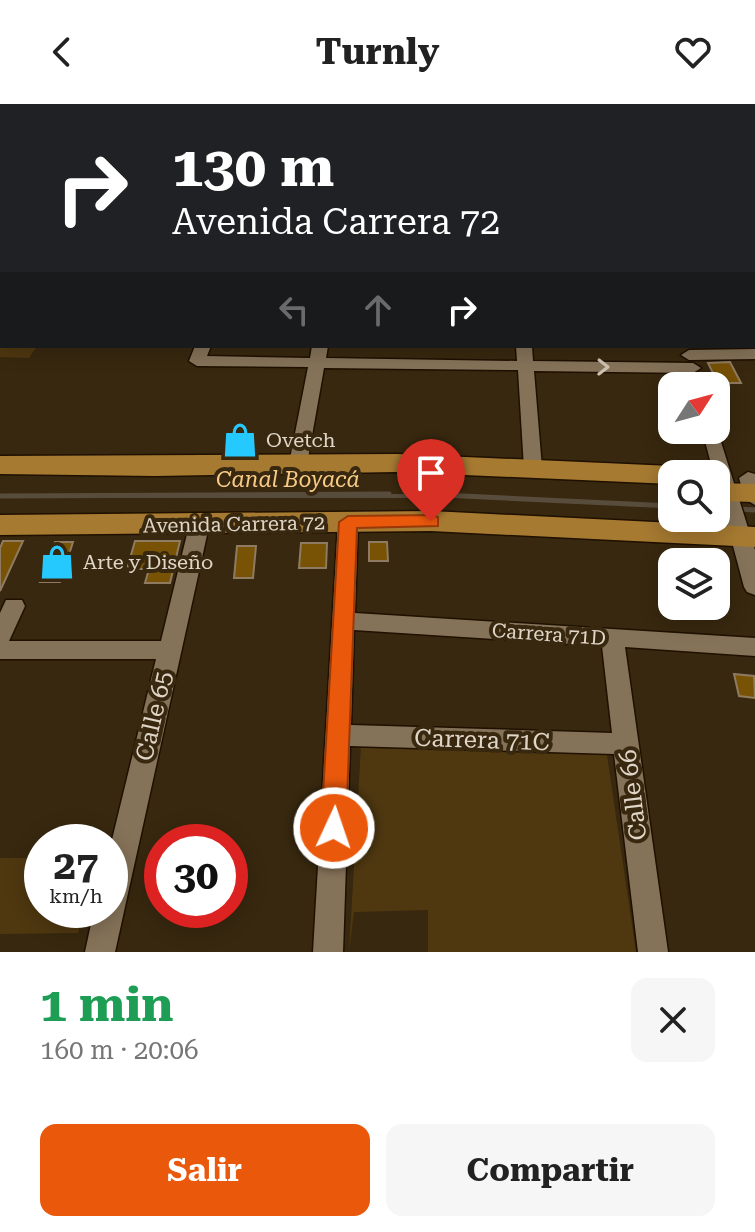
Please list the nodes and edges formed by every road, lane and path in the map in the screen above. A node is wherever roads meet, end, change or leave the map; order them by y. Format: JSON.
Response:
{"nodes":[{"id":1,"x":320,"y":348,"type":"edge"},
{"id":2,"x":524,"y":348,"type":"edge"},
{"id":3,"x":200,"y":353,"type":"edge"},
{"id":4,"x":755,"y":354,"type":"edge"},
{"id":5,"x":689,"y":356,"type":"edge"},
{"id":6,"x":316,"y":364,"type":"junction"},
{"id":7,"x":525,"y":366,"type":"junction"},
{"id":8,"x":717,"y":444,"type":"edge"},
{"id":9,"x":298,"y":464,"type":"junction"},
{"id":10,"x":155,"y":467,"type":"junction"},
{"id":11,"x":533,"y":468,"type":"junction"},
{"id":12,"x":658,"y":474,"type":"edge"},
{"id":13,"x":4,"y":475,"type":"edge"},
{"id":14,"x":108,"y":481,"type":"junction"},
{"id":15,"x":658,"y":488,"type":"edge"},
{"id":16,"x":740,"y":500,"type":"edge"},
{"id":17,"x":0,"y":508,"type":"edge"},
{"id":18,"x":36,"y":508,"type":"junction"},
{"id":19,"x":658,"y":516,"type":"edge"},
{"id":20,"x":348,"y":522,"type":"junction"},
{"id":21,"x":0,"y":525,"type":"edge"},
{"id":22,"x":70,"y":526,"type":"junction"},
{"id":23,"x":199,"y":526,"type":"junction"},
{"id":24,"x":755,"y":587,"type":"edge"},
{"id":25,"x":14,"y":606,"type":"dead end"},
{"id":26,"x":343,"y":621,"type":"junction"},
{"id":27,"x":0,"y":637,"type":"edge"},
{"id":28,"x":612,"y":638,"type":"junction"},
{"id":29,"x":755,"y":647,"type":"edge"},
{"id":30,"x":0,"y":650,"type":"edge"},
{"id":31,"x":169,"y":650,"type":"junction"},
{"id":32,"x":338,"y":735,"type":"junction"},
{"id":33,"x":627,"y":744,"type":"junction"},
{"id":34,"x":128,"y":829,"type":"edge"},
{"id":35,"x":105,"y":928,"type":"edge"},
{"id":36,"x":100,"y":952,"type":"edge"},
{"id":37,"x":328,"y":952,"type":"edge"},
{"id":38,"x":653,"y":952,"type":"edge"}],
"edges":[{"from":1,"to":6,"type":"street"},
{"from":2,"to":7,"type":"street"},
{"from":3,"to":6,"type":"street"},
{"from":4,"to":5,"type":"street"},
{"from":7,"to":5,"type":"street","one_way":true},
{"from":6,"to":7,"type":"street"},
{"from":6,"to":9,"type":"street"},
{"from":7,"to":11,"type":"street"},
{"from":8,"to":16,"type":"street"},
{"from":9,"to":10,"type":"highway"},
{"from":9,"to":11,"type":"highway"},
{"from":10,"to":13,"type":"highway"},
{"from":10,"to":14,"type":"highway"},
{"from":11,"to":12,"type":"highway"},
{"from":13,"to":14,"type":"highway"},
{"from":14,"to":15,"type":"highway"},
{"from":16,"to":20,"type":"highway","name":"Avenida Carrera 72"},
{"from":16,"to":24,"type":"street"},
{"from":17,"to":18,"type":"highway","name":"Avenida Carrera 72"},
{"from":18,"to":19,"type":"highway","name":"Avenida Carrera 72"},
{"from":18,"to":22,"type":"highway"},
{"from":20,"to":23,"type":"highway","name":"Avenida Carrera 72"},
{"from":20,"to":26,"type":"street"},
{"from":21,"to":22,"type":"highway","name":"Avenida Carrera 72"},
{"from":22,"to":23,"type":"highway","name":"Avenida Carrera 72"},
{"from":23,"to":31,"type":"street","name":"Calle 65"},
{"from":25,"to":27,"type":"street"},
{"from":26,"to":28,"type":"street","name":"Carrera 71D"},
{"from":26,"to":32,"type":"street"},
{"from":28,"to":29,"type":"street","name":"Carrera 71D"},
{"from":28,"to":33,"type":"street","name":"Calle 66"},
{"from":30,"to":31,"type":"street"},
{"from":31,"to":34,"type":"street","name":"Calle 65"},
{"from":32,"to":33,"type":"street","name":"Carrera 71C"},
{"from":32,"to":37,"type":"street"},
{"from":33,"to":38,"type":"street","name":"Calle 66"},
{"from":35,"to":36,"type":"street","name":"Calle 65"}]}
